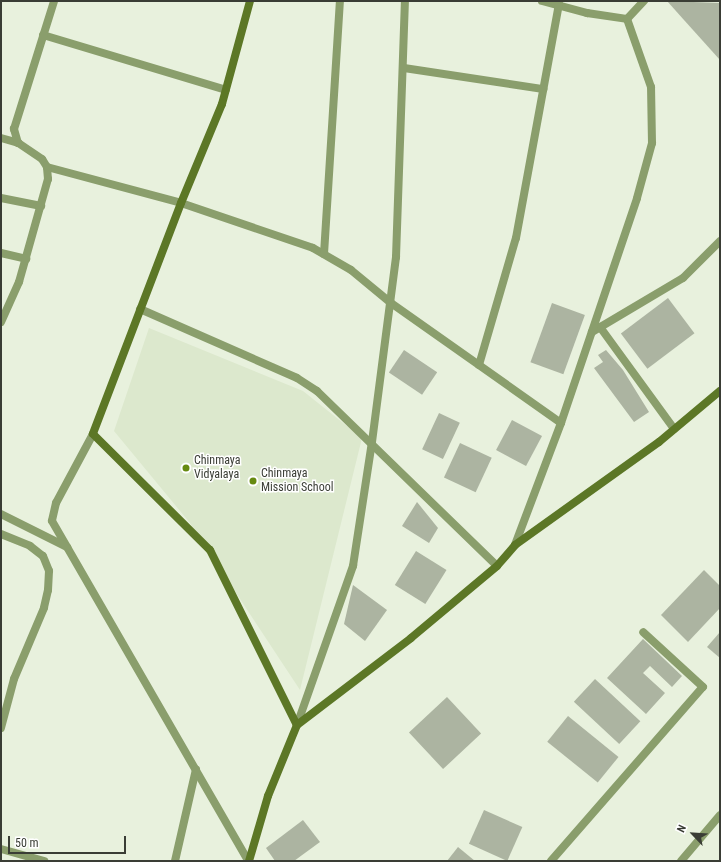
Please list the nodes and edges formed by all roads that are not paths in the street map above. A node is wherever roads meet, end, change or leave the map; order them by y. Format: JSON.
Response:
{"nodes":[{"id":1,"x":54,"y":1,"type":"edge"},
{"id":2,"x":250,"y":1,"type":"edge"},
{"id":3,"x":340,"y":1,"type":"edge"},
{"id":4,"x":405,"y":1,"type":"edge"},
{"id":5,"x":542,"y":1,"type":"edge"},
{"id":6,"x":644,"y":1,"type":"edge"},
{"id":7,"x":559,"y":4,"type":"junction"},
{"id":8,"x":627,"y":19,"type":"junction"},
{"id":9,"x":44,"y":34,"type":"junction"},
{"id":10,"x":404,"y":68,"type":"junction"},
{"id":11,"x":543,"y":89,"type":"junction"},
{"id":12,"x":226,"y":90,"type":"junction"},
{"id":13,"x":1,"y":138,"type":"edge"},
{"id":14,"x":18,"y":143,"type":"junction"},
{"id":15,"x":47,"y":167,"type":"junction"},
{"id":16,"x":1,"y":198,"type":"edge"},
{"id":17,"x":182,"y":203,"type":"junction"},
{"id":18,"x":41,"y":206,"type":"junction"},
{"id":19,"x":720,"y":241,"type":"edge"},
{"id":20,"x":1,"y":253,"type":"edge"},
{"id":21,"x":324,"y":254,"type":"junction"},
{"id":22,"x":26,"y":258,"type":"junction"},
{"id":23,"x":391,"y":303,"type":"junction"},
{"id":24,"x":140,"y":309,"type":"junction"},
{"id":25,"x":1,"y":322,"type":"edge"},
{"id":26,"x":600,"y":327,"type":"junction"},
{"id":27,"x":592,"y":332,"type":"junction"},
{"id":28,"x":479,"y":365,"type":"junction"},
{"id":29,"x":720,"y":390,"type":"edge"},
{"id":30,"x":561,"y":423,"type":"junction"},
{"id":31,"x":674,"y":429,"type":"junction"},
{"id":32,"x":93,"y":434,"type":"junction"},
{"id":33,"x":372,"y":442,"type":"junction"},
{"id":34,"x":1,"y":514,"type":"edge"},
{"id":35,"x":1,"y":534,"type":"edge"},
{"id":36,"x":515,"y":544,"type":"junction"},
{"id":37,"x":68,"y":548,"type":"junction"},
{"id":38,"x":497,"y":566,"type":"junction"},
{"id":39,"x":643,"y":632,"type":"dead end"},
{"id":40,"x":297,"y":725,"type":"junction"},
{"id":41,"x":1,"y":728,"type":"edge"},
{"id":42,"x":196,"y":769,"type":"junction"},
{"id":43,"x":720,"y":815,"type":"edge"},
{"id":44,"x":1,"y":849,"type":"edge"},
{"id":45,"x":249,"y":860,"type":"edge"},
{"id":46,"x":44,"y":861,"type":"edge"},
{"id":47,"x":175,"y":861,"type":"edge"},
{"id":48,"x":551,"y":861,"type":"edge"},
{"id":49,"x":682,"y":861,"type":"edge"}],
"edges":[{"from":1,"to":9,"type":"street"},
{"from":2,"to":12,"type":"street"},
{"from":3,"to":21,"type":"street"},
{"from":4,"to":10,"type":"street"},
{"from":5,"to":7,"type":"street"},
{"from":6,"to":8,"type":"street"},
{"from":7,"to":8,"type":"street"},
{"from":7,"to":11,"type":"street"},
{"from":8,"to":27,"type":"street"},
{"from":9,"to":12,"type":"street"},
{"from":9,"to":14,"type":"street"},
{"from":10,"to":11,"type":"street"},
{"from":10,"to":23,"type":"street"},
{"from":11,"to":28,"type":"street"},
{"from":12,"to":17,"type":"street"},
{"from":13,"to":14,"type":"street"},
{"from":14,"to":15,"type":"street"},
{"from":15,"to":17,"type":"street"},
{"from":15,"to":18,"type":"street"},
{"from":16,"to":18,"type":"street"},
{"from":17,"to":21,"type":"street"},
{"from":17,"to":24,"type":"street"},
{"from":18,"to":22,"type":"street"},
{"from":19,"to":26,"type":"street"},
{"from":20,"to":22,"type":"street"},
{"from":21,"to":23,"type":"street"},
{"from":22,"to":25,"type":"street"},
{"from":23,"to":28,"type":"street"},
{"from":23,"to":33,"type":"street"},
{"from":24,"to":32,"type":"street"},
{"from":24,"to":33,"type":"street"},
{"from":26,"to":27,"type":"street"},
{"from":26,"to":31,"type":"street"},
{"from":27,"to":30,"type":"street"},
{"from":28,"to":30,"type":"street"},
{"from":29,"to":31,"type":"street"},
{"from":30,"to":36,"type":"street"},
{"from":31,"to":36,"type":"street"},
{"from":32,"to":37,"type":"street"},
{"from":32,"to":40,"type":"street"},
{"from":33,"to":38,"type":"street"},
{"from":33,"to":40,"type":"street"},
{"from":34,"to":37,"type":"street"},
{"from":35,"to":41,"type":"street"},
{"from":36,"to":38,"type":"street"},
{"from":37,"to":42,"type":"street"},
{"from":38,"to":40,"type":"street"},
{"from":39,"to":48,"type":"street"},
{"from":40,"to":45,"type":"street"},
{"from":42,"to":45,"type":"street"},
{"from":42,"to":47,"type":"street"},
{"from":43,"to":49,"type":"street"},
{"from":44,"to":46,"type":"street"}]}
